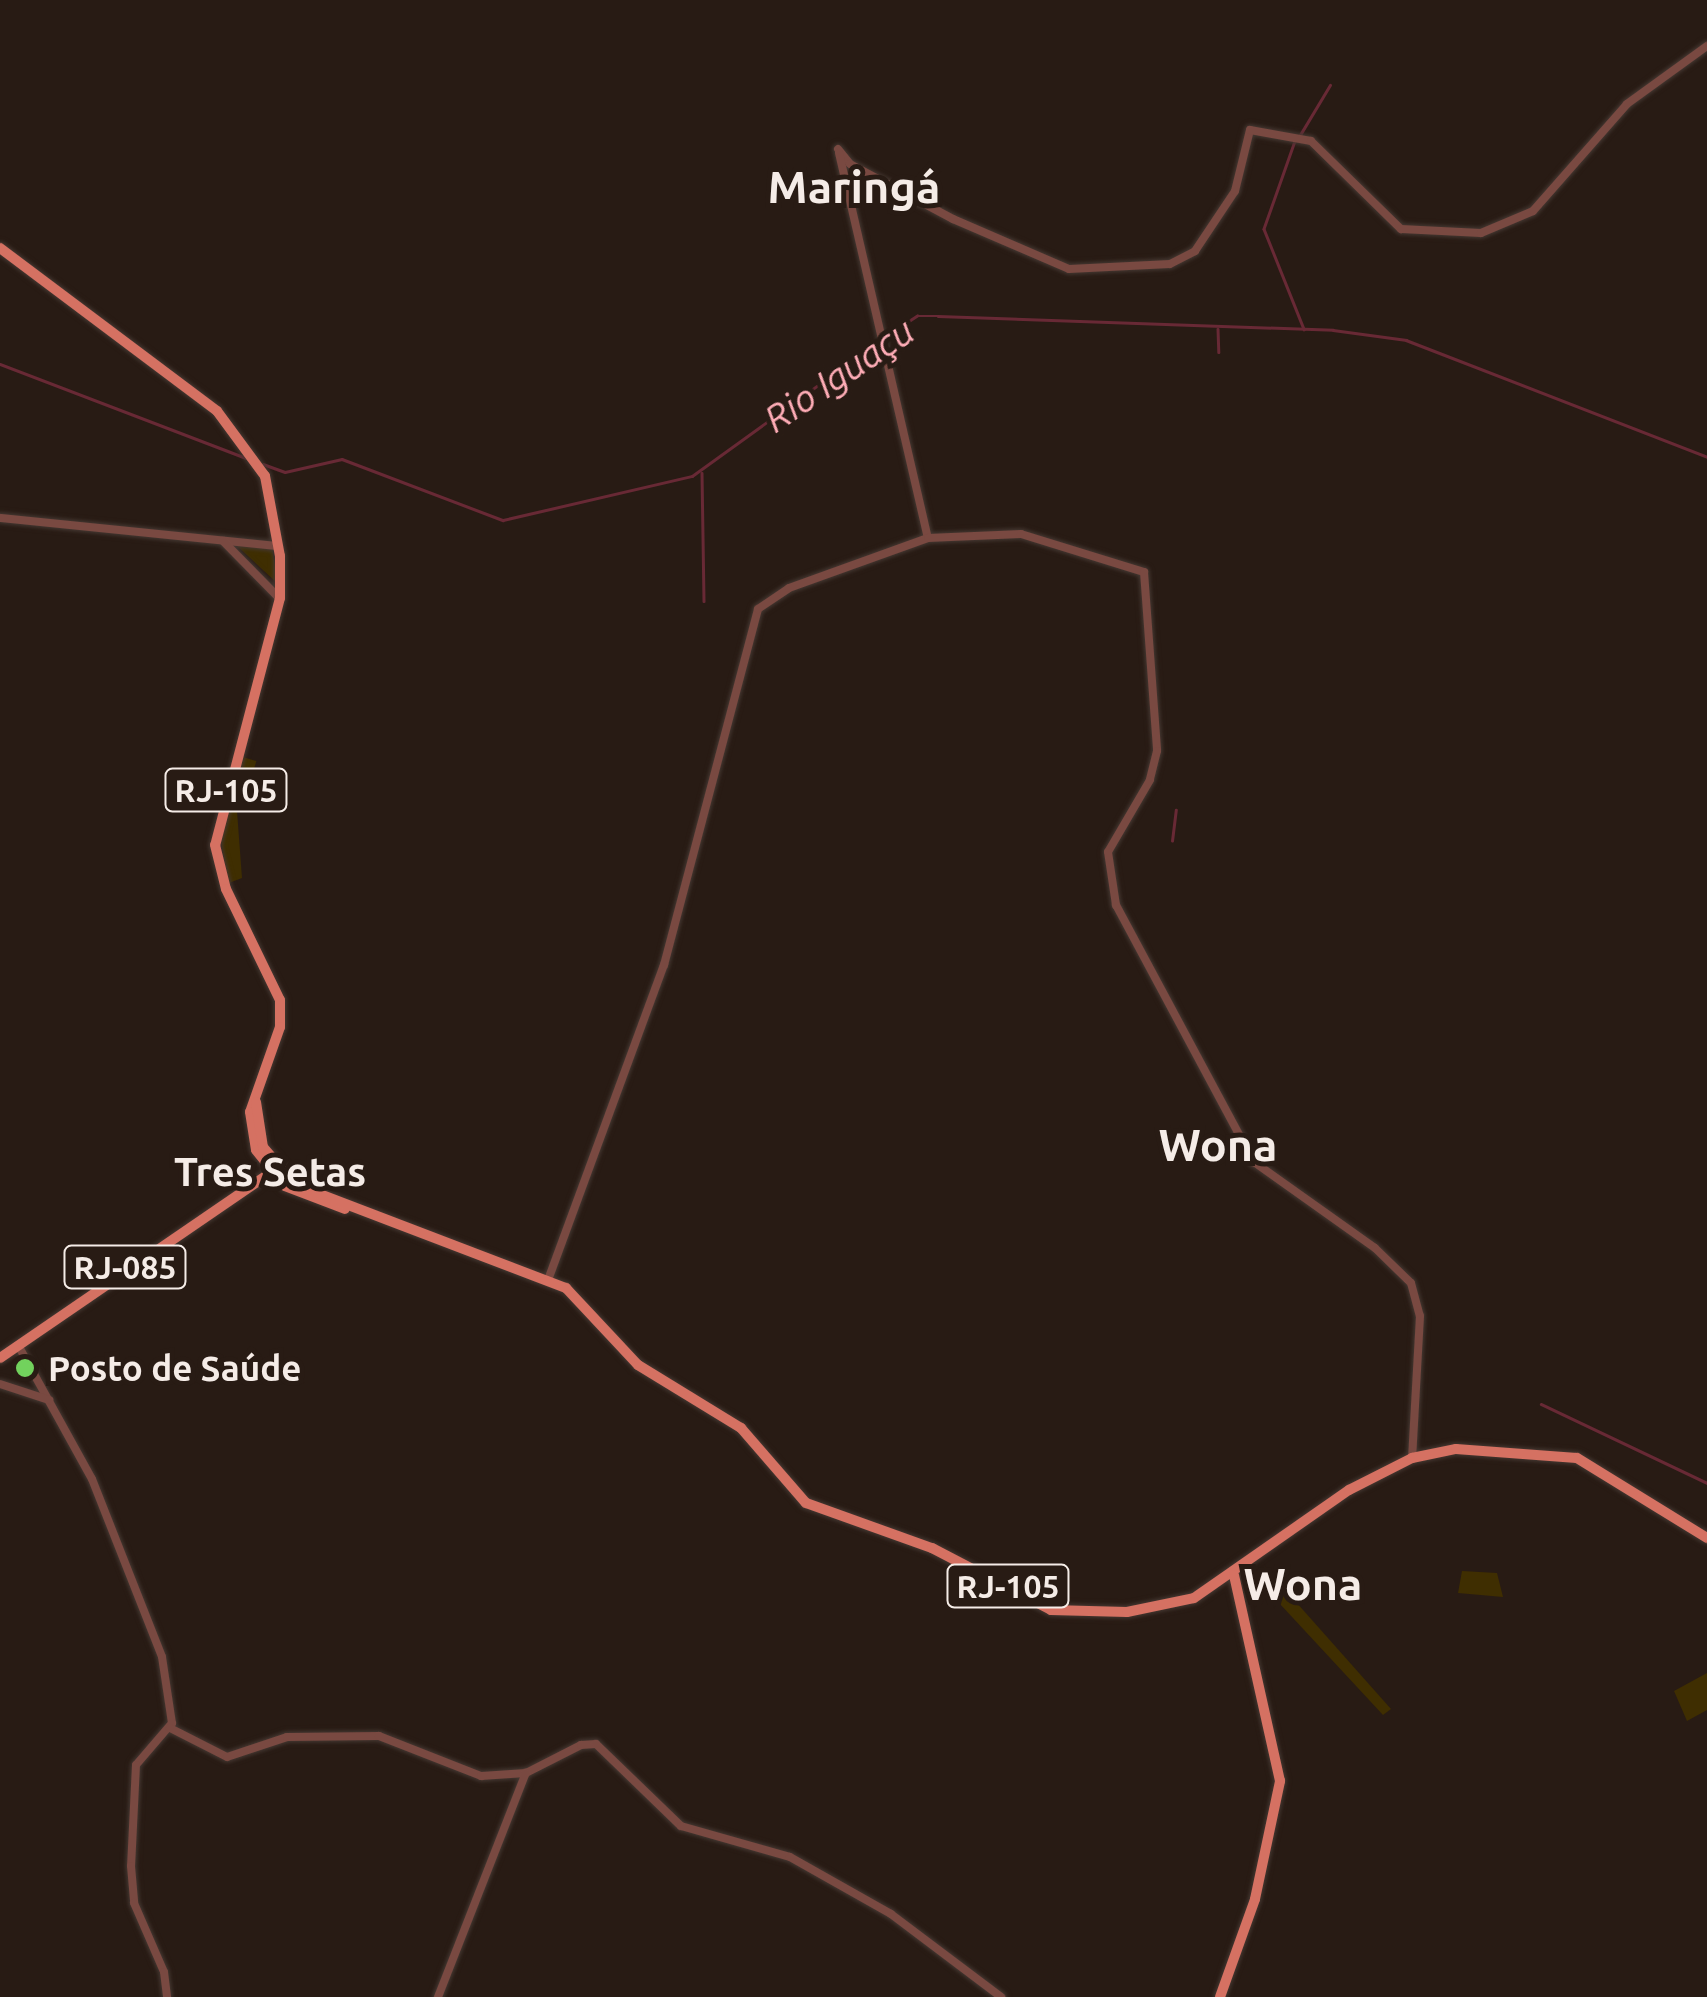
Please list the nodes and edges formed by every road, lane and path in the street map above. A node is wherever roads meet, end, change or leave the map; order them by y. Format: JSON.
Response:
{"nodes":[{"id":1,"x":1707,"y":46,"type":"edge"},
{"id":2,"x":0,"y":248,"type":"edge"},
{"id":3,"x":0,"y":518,"type":"edge"},
{"id":4,"x":925,"y":525,"type":"junction"},
{"id":5,"x":938,"y":536,"type":"junction"},
{"id":6,"x":928,"y":538,"type":"junction"},
{"id":7,"x":222,"y":541,"type":"junction"},
{"id":8,"x":278,"y":546,"type":"junction"},
{"id":9,"x":280,"y":598,"type":"junction"},
{"id":10,"x":263,"y":1156,"type":"junction"},
{"id":11,"x":270,"y":1173,"type":"junction"},
{"id":12,"x":285,"y":1181,"type":"junction"},
{"id":13,"x":254,"y":1182,"type":"junction"},
{"id":14,"x":548,"y":1280,"type":"junction"},
{"id":15,"x":18,"y":1345,"type":"junction"},
{"id":16,"x":0,"y":1358,"type":"edge"},
{"id":17,"x":0,"y":1384,"type":"edge"},
{"id":18,"x":49,"y":1400,"type":"junction"},
{"id":19,"x":1412,"y":1458,"type":"junction"},
{"id":20,"x":1707,"y":1538,"type":"edge"},
{"id":21,"x":1234,"y":1575,"type":"junction"},
{"id":22,"x":170,"y":1728,"type":"junction"},
{"id":23,"x":526,"y":1773,"type":"junction"},
{"id":24,"x":167,"y":1997,"type":"edge"},
{"id":25,"x":438,"y":1997,"type":"edge"},
{"id":26,"x":1002,"y":1997,"type":"edge"},
{"id":27,"x":1220,"y":1997,"type":"edge"}],
"edges":[{"from":1,"to":4,"type":"street"},
{"from":2,"to":8,"type":"main road","number":"RJ-105"},
{"from":3,"to":7,"type":"street"},
{"from":4,"to":5,"type":"street"},
{"from":4,"to":6,"type":"street"},
{"from":5,"to":6,"type":"street"},
{"from":5,"to":19,"type":"street"},
{"from":6,"to":14,"type":"street"},
{"from":7,"to":8,"type":"street"},
{"from":7,"to":9,"type":"street"},
{"from":8,"to":9,"type":"main road","number":"RJ-105"},
{"from":9,"to":10,"type":"main road","number":"RJ-105"},
{"from":10,"to":11,"type":"main road"},
{"from":10,"to":12,"type":"main road","number":"RJ-105"},
{"from":10,"to":13,"type":"main road"},
{"from":11,"to":12,"type":"main road"},
{"from":11,"to":13,"type":"main road","number":"RJ-085"},
{"from":12,"to":13,"type":"main road"},
{"from":12,"to":14,"type":"main road","number":"RJ-105"},
{"from":13,"to":15,"type":"main road","number":"RJ-085"},
{"from":14,"to":21,"type":"main road","number":"RJ-105"},
{"from":15,"to":16,"type":"main road","number":"RJ-085"},
{"from":15,"to":18,"type":"street"},
{"from":17,"to":18,"type":"street"},
{"from":18,"to":22,"type":"street"},
{"from":19,"to":20,"type":"main road","number":"RJ-105"},
{"from":19,"to":21,"type":"main road","number":"RJ-105"},
{"from":21,"to":27,"type":"main road"},
{"from":22,"to":23,"type":"street"},
{"from":22,"to":24,"type":"street"},
{"from":23,"to":25,"type":"street"},
{"from":23,"to":26,"type":"street"}]}
